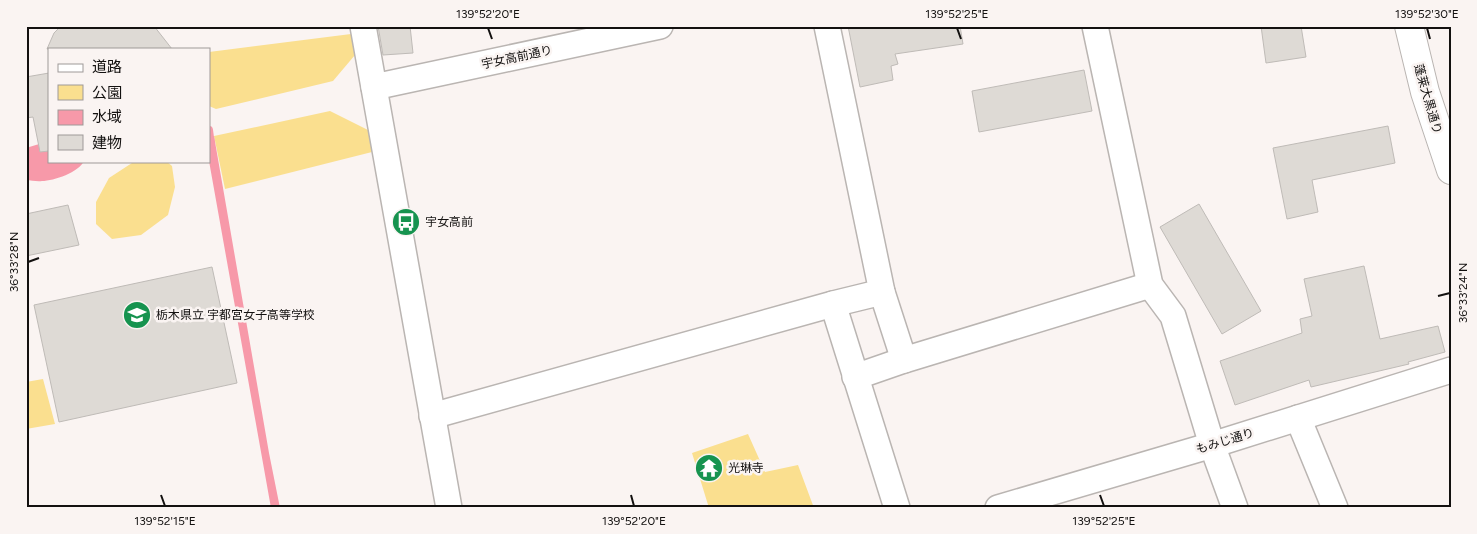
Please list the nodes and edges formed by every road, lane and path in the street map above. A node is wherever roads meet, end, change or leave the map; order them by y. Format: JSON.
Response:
{"nodes":[{"id":1,"x":363,"y":26,"type":"edge"},
{"id":2,"x":660,"y":26,"type":"edge"},
{"id":3,"x":828,"y":26,"type":"edge"},
{"id":4,"x":1095,"y":26,"type":"edge"},
{"id":5,"x":1409,"y":26,"type":"edge"},
{"id":6,"x":374,"y":87,"type":"junction"},
{"id":7,"x":1445,"y":135,"type":"edge"},
{"id":8,"x":1451,"y":170,"type":"edge"},
{"id":9,"x":1150,"y":285,"type":"junction"},
{"id":10,"x":882,"y":292,"type":"junction"},
{"id":11,"x":833,"y":304,"type":"junction"},
{"id":12,"x":904,"y":360,"type":"junction"},
{"id":13,"x":1451,"y":370,"type":"edge"},
{"id":14,"x":855,"y":377,"type":"junction"},
{"id":15,"x":432,"y":416,"type":"junction"},
{"id":16,"x":1298,"y":418,"type":"junction"},
{"id":17,"x":1212,"y":445,"type":"junction"},
{"id":18,"x":449,"y":508,"type":"edge"},
{"id":19,"x":896,"y":508,"type":"edge"},
{"id":20,"x":998,"y":508,"type":"edge"},
{"id":21,"x":1235,"y":508,"type":"edge"},
{"id":22,"x":1335,"y":508,"type":"edge"}],
"edges":[{"from":1,"to":6,"type":"street"},
{"from":2,"to":6,"type":"street","name":"宇女高前通り"},
{"from":3,"to":10,"type":"street"},
{"from":4,"to":9,"type":"street"},
{"from":5,"to":7,"type":"street","name":"蓬莱大黒通り"},
{"from":6,"to":15,"type":"street"},
{"from":7,"to":8,"type":"street","name":"蓬莱大黒通り"},
{"from":9,"to":12,"type":"street"},
{"from":9,"to":17,"type":"street"},
{"from":10,"to":11,"type":"street"},
{"from":10,"to":12,"type":"street"},
{"from":11,"to":14,"type":"street"},
{"from":11,"to":15,"type":"street"},
{"from":12,"to":14,"type":"street"},
{"from":13,"to":16,"type":"street","name":"もみじ通り"},
{"from":14,"to":19,"type":"street"},
{"from":15,"to":18,"type":"street"},
{"from":16,"to":17,"type":"street","name":"もみじ通り"},
{"from":16,"to":22,"type":"street"},
{"from":17,"to":20,"type":"street","name":"もみじ通り"},
{"from":17,"to":21,"type":"street"}]}
